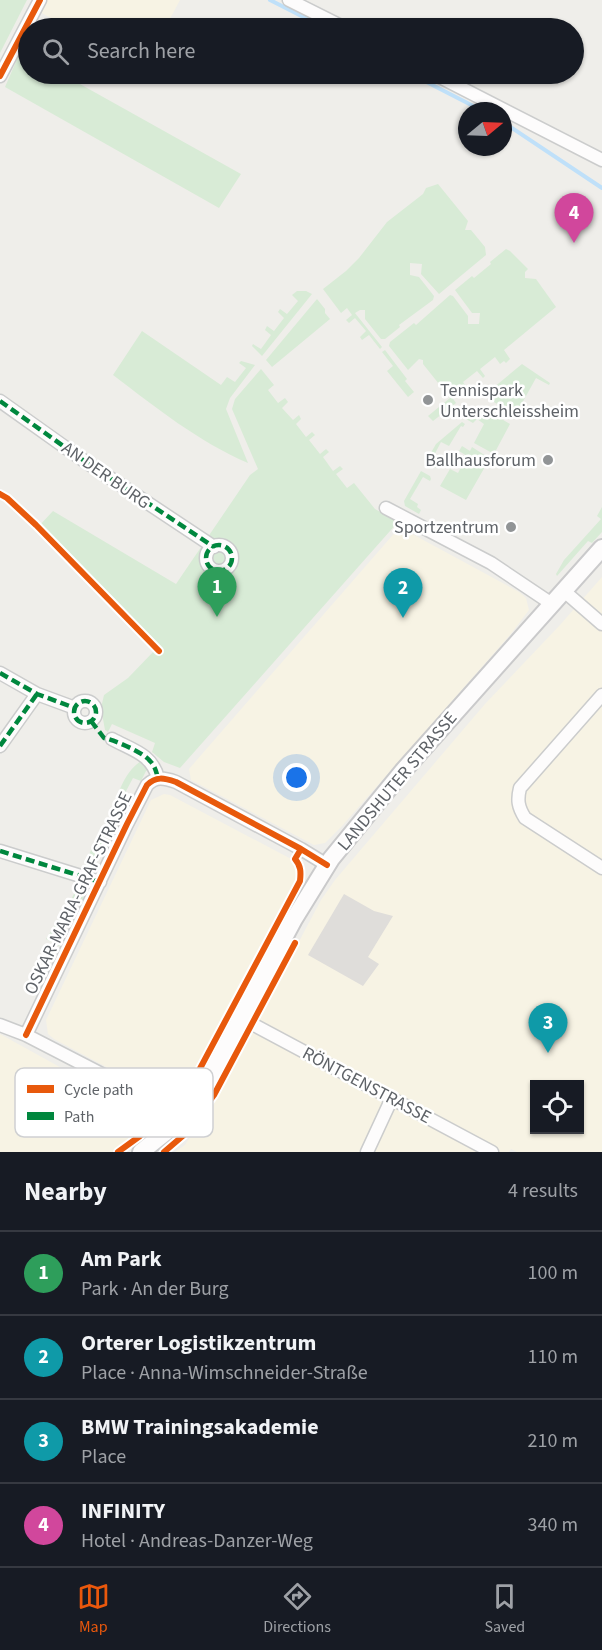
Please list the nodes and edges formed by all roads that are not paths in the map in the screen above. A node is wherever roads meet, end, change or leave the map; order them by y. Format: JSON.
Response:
{"nodes":[{"id":1,"x":40,"y":0,"type":"edge"},
{"id":2,"x":289,"y":0,"type":"edge"},
{"id":3,"x":31,"y":18,"type":"edge"},
{"id":4,"x":325,"y":18,"type":"edge"},
{"id":5,"x":18,"y":42,"type":"edge"},
{"id":6,"x":0,"y":76,"type":"edge"},
{"id":7,"x":454,"y":84,"type":"edge"},
{"id":8,"x":602,"y":160,"type":"edge"},
{"id":9,"x":0,"y":401,"type":"edge"},
{"id":10,"x":386,"y":508,"type":"dead end"},
{"id":11,"x":214,"y":547,"type":"dead end"},
{"id":12,"x":602,"y":548,"type":"edge"},
{"id":13,"x":564,"y":591,"type":"junction"},
{"id":14,"x":552,"y":604,"type":"junction"},
{"id":15,"x":602,"y":624,"type":"edge"},
{"id":16,"x":0,"y":673,"type":"edge"},
{"id":17,"x":37,"y":694,"type":"junction"},
{"id":18,"x":602,"y":695,"type":"edge"},
{"id":19,"x":75,"y":708,"type":"dead end"},
{"id":20,"x":112,"y":739,"type":"dead end"},
{"id":21,"x":0,"y":746,"type":"edge"},
{"id":22,"x":158,"y":778,"type":"junction"},
{"id":23,"x":0,"y":851,"type":"edge"},
{"id":24,"x":327,"y":865,"type":"junction"},
{"id":25,"x":602,"y":868,"type":"edge"},
{"id":26,"x":100,"y":882,"type":"junction"},
{"id":27,"x":241,"y":1018,"type":"junction"},
{"id":28,"x":0,"y":1026,"type":"edge"},
{"id":29,"x":26,"y":1035,"type":"junction"},
{"id":30,"x":92,"y":1068,"type":"edge"},
{"id":31,"x":213,"y":1071,"type":"edge"},
{"id":32,"x":392,"y":1098,"type":"junction"},
{"id":33,"x":160,"y":1137,"type":"edge"},
{"id":34,"x":141,"y":1152,"type":"edge"},
{"id":35,"x":367,"y":1152,"type":"edge"},
{"id":36,"x":492,"y":1152,"type":"edge"}],
"edges":[{"from":1,"to":3,"type":"street"},
{"from":2,"to":4,"type":"street"},
{"from":5,"to":6,"type":"street"},
{"from":7,"to":8,"type":"street"},
{"from":9,"to":11,"type":"street","name":"AN DER BURG"},
{"from":10,"to":14,"type":"street"},
{"from":12,"to":13,"type":"main road","name":"LANDSHUTER STRASSE"},
{"from":13,"to":14,"type":"main road","name":"LANDSHUTER STRASSE"},
{"from":13,"to":15,"type":"street"},
{"from":14,"to":24,"type":"main road","name":"LANDSHUTER STRASSE"},
{"from":16,"to":17,"type":"street"},
{"from":17,"to":19,"type":"street"},
{"from":17,"to":21,"type":"street"},
{"from":18,"to":25,"type":"street"},
{"from":20,"to":22,"type":"street"},
{"from":22,"to":24,"type":"street"},
{"from":22,"to":26,"type":"street","name":"OSKAR-MARIA-GRAF-STRASSE"},
{"from":23,"to":26,"type":"street"},
{"from":24,"to":27,"type":"main road","name":"LANDSHUTER STRASSE"},
{"from":26,"to":29,"type":"street","name":"OSKAR-MARIA-GRAF-STRASSE"},
{"from":27,"to":31,"type":"main road","name":"LANDSHUTER STRASSE"},
{"from":27,"to":32,"type":"street","name":"RÖNTGENSTRASSE"},
{"from":28,"to":29,"type":"street"},
{"from":29,"to":30,"type":"street"},
{"from":32,"to":35,"type":"street"},
{"from":32,"to":36,"type":"street","name":"RÖNTGENSTRASSE"},
{"from":33,"to":34,"type":"main road","name":"LANDSHUTER STRASSE"}]}
